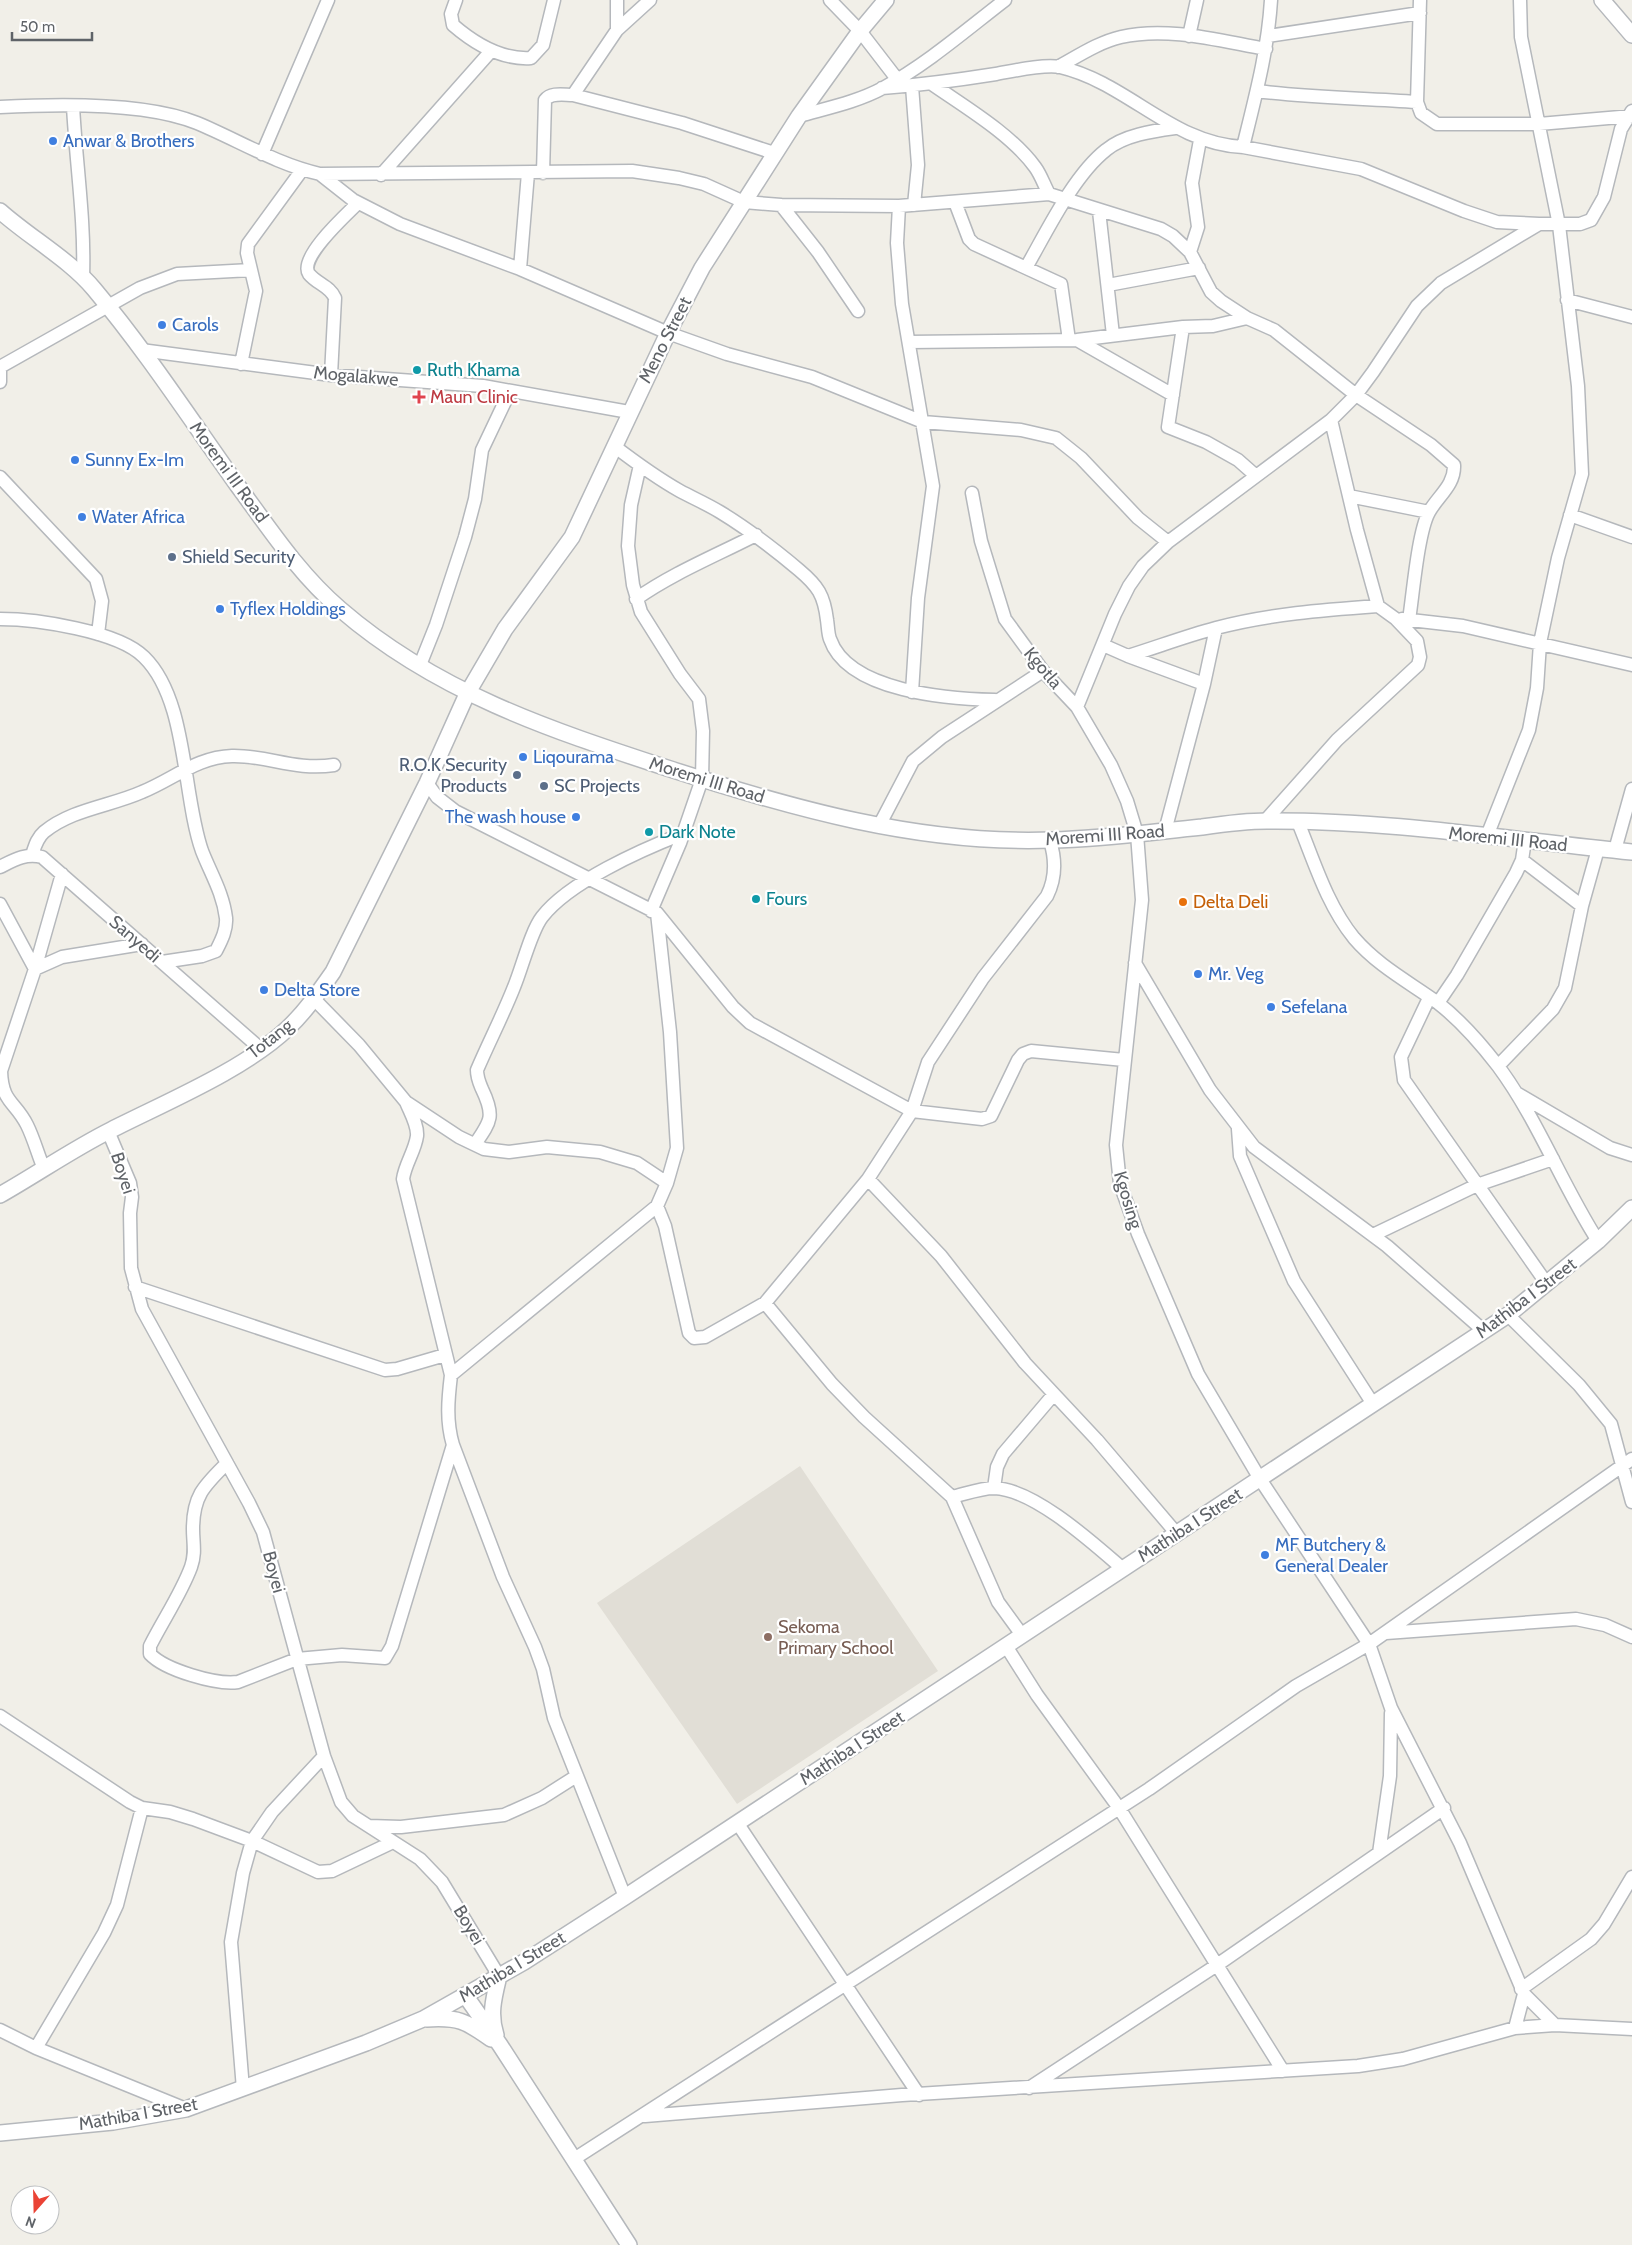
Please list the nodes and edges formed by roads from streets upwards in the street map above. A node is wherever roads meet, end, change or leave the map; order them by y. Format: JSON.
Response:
{"nodes":[{"id":1,"x":328,"y":0,"type":"edge"},
{"id":2,"x":456,"y":0,"type":"edge"},
{"id":3,"x":554,"y":0,"type":"edge"},
{"id":4,"x":617,"y":0,"type":"edge"},
{"id":5,"x":650,"y":0,"type":"edge"},
{"id":6,"x":830,"y":0,"type":"edge"},
{"id":7,"x":886,"y":0,"type":"edge"},
{"id":8,"x":1005,"y":0,"type":"edge"},
{"id":9,"x":1197,"y":0,"type":"edge"},
{"id":10,"x":1271,"y":0,"type":"edge"},
{"id":11,"x":1420,"y":0,"type":"edge"},
{"id":12,"x":1520,"y":0,"type":"edge"},
{"id":13,"x":1602,"y":0,"type":"edge"},
{"id":14,"x":1420,"y":13,"type":"junction"},
{"id":15,"x":617,"y":30,"type":"junction"},
{"id":16,"x":860,"y":31,"type":"junction"},
{"id":17,"x":1632,"y":35,"type":"edge"},
{"id":18,"x":1189,"y":36,"type":"junction"},
{"id":19,"x":1268,"y":36,"type":"junction"},
{"id":20,"x":1266,"y":48,"type":"junction"},
{"id":21,"x":491,"y":51,"type":"junction"},
{"id":22,"x":1058,"y":67,"type":"junction"},
{"id":23,"x":897,"y":79,"type":"junction"},
{"id":24,"x":932,"y":84,"type":"junction"},
{"id":25,"x":912,"y":86,"type":"junction"},
{"id":26,"x":882,"y":88,"type":"junction"},
{"id":27,"x":1257,"y":91,"type":"junction"},
{"id":28,"x":573,"y":95,"type":"junction"},
{"id":29,"x":1417,"y":102,"type":"junction"},
{"id":30,"x":73,"y":106,"type":"junction"},
{"id":31,"x":0,"y":107,"type":"edge"},
{"id":32,"x":1631,"y":114,"type":"edge"},
{"id":33,"x":799,"y":116,"type":"junction"},
{"id":34,"x":1539,"y":124,"type":"junction"},
{"id":35,"x":1175,"y":128,"type":"junction"},
{"id":36,"x":1200,"y":140,"type":"junction"},
{"id":37,"x":1244,"y":147,"type":"junction"},
{"id":38,"x":774,"y":153,"type":"junction"},
{"id":39,"x":262,"y":154,"type":"junction"},
{"id":40,"x":302,"y":170,"type":"junction"},
{"id":41,"x":528,"y":173,"type":"junction"},
{"id":42,"x":543,"y":173,"type":"junction"},
{"id":43,"x":320,"y":174,"type":"junction"},
{"id":44,"x":382,"y":175,"type":"junction"},
{"id":45,"x":1049,"y":194,"type":"junction"},
{"id":46,"x":1064,"y":200,"type":"junction"},
{"id":47,"x":744,"y":202,"type":"junction"},
{"id":48,"x":955,"y":202,"type":"junction"},
{"id":49,"x":358,"y":203,"type":"junction"},
{"id":50,"x":781,"y":205,"type":"junction"},
{"id":51,"x":914,"y":205,"type":"junction"},
{"id":52,"x":899,"y":206,"type":"junction"},
{"id":53,"x":0,"y":211,"type":"edge"},
{"id":54,"x":1099,"y":211,"type":"junction"},
{"id":55,"x":1539,"y":224,"type":"junction"},
{"id":56,"x":1559,"y":225,"type":"junction"},
{"id":57,"x":1190,"y":252,"type":"junction"},
{"id":58,"x":1027,"y":266,"type":"junction"},
{"id":59,"x":1199,"y":268,"type":"junction"},
{"id":60,"x":520,"y":269,"type":"junction"},
{"id":61,"x":251,"y":270,"type":"junction"},
{"id":62,"x":83,"y":277,"type":"junction"},
{"id":63,"x":1108,"y":285,"type":"junction"},
{"id":64,"x":1567,"y":300,"type":"junction"},
{"id":65,"x":107,"y":307,"type":"junction"},
{"id":66,"x":858,"y":311,"type":"dead end"},
{"id":67,"x":1247,"y":318,"type":"junction"},
{"id":68,"x":1632,"y":318,"type":"edge"},
{"id":69,"x":1183,"y":327,"type":"junction"},
{"id":70,"x":668,"y":333,"type":"junction"},
{"id":71,"x":1113,"y":335,"type":"junction"},
{"id":72,"x":1073,"y":340,"type":"junction"},
{"id":73,"x":909,"y":342,"type":"junction"},
{"id":74,"x":141,"y":350,"type":"junction"},
{"id":75,"x":241,"y":364,"type":"junction"},
{"id":76,"x":0,"y":368,"type":"edge"},
{"id":77,"x":331,"y":375,"type":"junction"},
{"id":78,"x":0,"y":382,"type":"edge"},
{"id":79,"x":510,"y":391,"type":"junction"},
{"id":80,"x":1173,"y":395,"type":"junction"},
{"id":81,"x":1356,"y":395,"type":"junction"},
{"id":82,"x":629,"y":412,"type":"junction"},
{"id":83,"x":1331,"y":420,"type":"junction"},
{"id":84,"x":923,"y":422,"type":"junction"},
{"id":85,"x":614,"y":446,"type":"junction"},
{"id":86,"x":640,"y":465,"type":"junction"},
{"id":87,"x":1255,"y":475,"type":"junction"},
{"id":88,"x":1,"y":480,"type":"edge"},
{"id":89,"x":972,"y":493,"type":"dead end"},
{"id":90,"x":1349,"y":496,"type":"junction"},
{"id":91,"x":1429,"y":512,"type":"junction"},
{"id":92,"x":1570,"y":515,"type":"junction"},
{"id":93,"x":756,"y":535,"type":"junction"},
{"id":94,"x":1632,"y":537,"type":"edge"},
{"id":95,"x":1168,"y":542,"type":"junction"},
{"id":96,"x":636,"y":599,"type":"junction"},
{"id":97,"x":1378,"y":606,"type":"junction"},
{"id":98,"x":0,"y":619,"type":"edge"},
{"id":99,"x":1396,"y":619,"type":"junction"},
{"id":100,"x":1409,"y":620,"type":"junction"},
{"id":101,"x":1216,"y":628,"type":"junction"},
{"id":102,"x":98,"y":634,"type":"junction"},
{"id":103,"x":1540,"y":643,"type":"junction"},
{"id":104,"x":1103,"y":645,"type":"junction"},
{"id":105,"x":1128,"y":656,"type":"junction"},
{"id":106,"x":420,"y":665,"type":"junction"},
{"id":107,"x":1632,"y":665,"type":"edge"},
{"id":108,"x":1043,"y":671,"type":"junction"},
{"id":109,"x":1204,"y":684,"type":"junction"},
{"id":110,"x":912,"y":692,"type":"junction"},
{"id":111,"x":467,"y":694,"type":"junction"},
{"id":112,"x":995,"y":700,"type":"junction"},
{"id":113,"x":1077,"y":707,"type":"junction"},
{"id":114,"x":334,"y":765,"type":"dead end"},
{"id":115,"x":185,"y":768,"type":"junction"},
{"id":116,"x":702,"y":779,"type":"junction"},
{"id":117,"x":427,"y":783,"type":"junction"},
{"id":118,"x":1632,"y":789,"type":"edge"},
{"id":119,"x":1265,"y":821,"type":"junction"},
{"id":120,"x":1298,"y":822,"type":"junction"},
{"id":121,"x":879,"y":826,"type":"junction"},
{"id":122,"x":1165,"y":831,"type":"junction"},
{"id":123,"x":682,"y":834,"type":"junction"},
{"id":124,"x":1137,"y":834,"type":"junction"},
{"id":125,"x":1488,"y":836,"type":"junction"},
{"id":126,"x":1525,"y":840,"type":"junction"},
{"id":127,"x":1050,"y":841,"type":"junction"},
{"id":128,"x":1598,"y":849,"type":"junction"},
{"id":129,"x":1615,"y":850,"type":"junction"},
{"id":130,"x":1632,"y":852,"type":"edge"},
{"id":131,"x":32,"y":855,"type":"junction"},
{"id":132,"x":1522,"y":860,"type":"junction"},
{"id":133,"x":0,"y":867,"type":"edge"},
{"id":134,"x":62,"y":874,"type":"junction"},
{"id":135,"x":588,"y":880,"type":"junction"},
{"id":136,"x":0,"y":904,"type":"edge"},
{"id":137,"x":1582,"y":906,"type":"junction"},
{"id":138,"x":654,"y":912,"type":"junction"},
{"id":139,"x":142,"y":944,"type":"junction"},
{"id":140,"x":162,"y":962,"type":"junction"},
{"id":141,"x":1135,"y":963,"type":"junction"},
{"id":142,"x":35,"y":969,"type":"junction"},
{"id":143,"x":314,"y":999,"type":"junction"},
{"id":144,"x":1433,"y":1001,"type":"junction"},
{"id":145,"x":262,"y":1050,"type":"junction"},
{"id":146,"x":1124,"y":1060,"type":"junction"},
{"id":147,"x":1498,"y":1066,"type":"junction"},
{"id":148,"x":1516,"y":1093,"type":"junction"},
{"id":149,"x":406,"y":1102,"type":"junction"},
{"id":150,"x":912,"y":1111,"type":"junction"},
{"id":151,"x":1238,"y":1129,"type":"junction"},
{"id":152,"x":108,"y":1131,"type":"junction"},
{"id":153,"x":475,"y":1144,"type":"junction"},
{"id":154,"x":1632,"y":1154,"type":"edge"},
{"id":155,"x":1553,"y":1158,"type":"junction"},
{"id":156,"x":44,"y":1169,"type":"junction"},
{"id":157,"x":868,"y":1179,"type":"junction"},
{"id":158,"x":667,"y":1183,"type":"junction"},
{"id":159,"x":1477,"y":1185,"type":"junction"},
{"id":160,"x":0,"y":1195,"type":"edge"},
{"id":161,"x":657,"y":1206,"type":"junction"},
{"id":162,"x":1632,"y":1208,"type":"edge"},
{"id":163,"x":1373,"y":1235,"type":"junction"},
{"id":164,"x":1598,"y":1241,"type":"junction"},
{"id":165,"x":1547,"y":1284,"type":"junction"},
{"id":166,"x":135,"y":1287,"type":"junction"},
{"id":167,"x":764,"y":1303,"type":"junction"},
{"id":168,"x":1508,"y":1315,"type":"junction"},
{"id":169,"x":1484,"y":1330,"type":"junction"},
{"id":170,"x":445,"y":1355,"type":"junction"},
{"id":171,"x":451,"y":1375,"type":"junction"},
{"id":172,"x":1054,"y":1394,"type":"junction"},
{"id":173,"x":1373,"y":1404,"type":"junction"},
{"id":174,"x":453,"y":1445,"type":"junction"},
{"id":175,"x":1632,"y":1459,"type":"edge"},
{"id":176,"x":227,"y":1463,"type":"junction"},
{"id":177,"x":1621,"y":1466,"type":"junction"},
{"id":178,"x":1260,"y":1479,"type":"junction"},
{"id":179,"x":994,"y":1488,"type":"junction"},
{"id":180,"x":952,"y":1497,"type":"junction"},
{"id":181,"x":1632,"y":1502,"type":"edge"},
{"id":182,"x":1177,"y":1534,"type":"junction"},
{"id":183,"x":1123,"y":1569,"type":"junction"},
{"id":184,"x":1386,"y":1633,"type":"junction"},
{"id":185,"x":1022,"y":1635,"type":"junction"},
{"id":186,"x":1632,"y":1637,"type":"edge"},
{"id":187,"x":1369,"y":1644,"type":"junction"},
{"id":188,"x":1006,"y":1646,"type":"junction"},
{"id":189,"x":297,"y":1659,"type":"junction"},
{"id":190,"x":1391,"y":1708,"type":"junction"},
{"id":191,"x":0,"y":1716,"type":"edge"},
{"id":192,"x":324,"y":1756,"type":"junction"},
{"id":193,"x":575,"y":1777,"type":"junction"},
{"id":194,"x":142,"y":1808,"type":"junction"},
{"id":195,"x":1118,"y":1808,"type":"junction"},
{"id":196,"x":1444,"y":1808,"type":"junction"},
{"id":197,"x":738,"y":1824,"type":"junction"},
{"id":198,"x":369,"y":1826,"type":"junction"},
{"id":199,"x":252,"y":1841,"type":"junction"},
{"id":200,"x":393,"y":1842,"type":"junction"},
{"id":201,"x":1379,"y":1853,"type":"junction"},
{"id":202,"x":1632,"y":1877,"type":"edge"},
{"id":203,"x":625,"y":1898,"type":"junction"},
{"id":204,"x":1217,"y":1965,"type":"junction"},
{"id":205,"x":499,"y":1976,"type":"junction"},
{"id":206,"x":846,"y":1985,"type":"junction"},
{"id":207,"x":1522,"y":1992,"type":"junction"},
{"id":208,"x":465,"y":1995,"type":"junction"},
{"id":209,"x":423,"y":2019,"type":"junction"},
{"id":210,"x":1555,"y":2025,"type":"junction"},
{"id":211,"x":1515,"y":2028,"type":"junction"},
{"id":212,"x":1632,"y":2029,"type":"edge"},
{"id":213,"x":0,"y":2030,"type":"edge"},
{"id":214,"x":500,"y":2046,"type":"junction"},
{"id":215,"x":36,"y":2048,"type":"junction"},
{"id":216,"x":1283,"y":2071,"type":"junction"},
{"id":217,"x":1028,"y":2088,"type":"junction"},
{"id":218,"x":243,"y":2089,"type":"junction"},
{"id":219,"x":918,"y":2094,"type":"junction"},
{"id":220,"x":186,"y":2109,"type":"junction"},
{"id":221,"x":642,"y":2117,"type":"junction"},
{"id":222,"x":0,"y":2133,"type":"edge"},
{"id":223,"x":574,"y":2159,"type":"junction"},
{"id":224,"x":629,"y":2245,"type":"edge"}],
"edges":[{"from":1,"to":39,"type":"street"},
{"from":2,"to":21,"type":"street"},
{"from":3,"to":21,"type":"street"},
{"from":4,"to":15,"type":"street"},
{"from":5,"to":15,"type":"street"},
{"from":6,"to":16,"type":"street"},
{"from":7,"to":16,"type":"street","name":"Meno Street"},
{"from":8,"to":23,"type":"street"},
{"from":9,"to":18,"type":"street"},
{"from":10,"to":19,"type":"street"},
{"from":11,"to":14,"type":"street"},
{"from":12,"to":34,"type":"street"},
{"from":13,"to":17,"type":"street"},
{"from":14,"to":19,"type":"street"},
{"from":14,"to":29,"type":"street"},
{"from":15,"to":28,"type":"street"},
{"from":16,"to":23,"type":"street"},
{"from":16,"to":33,"type":"street","name":"Meno Street"},
{"from":18,"to":20,"type":"street"},
{"from":18,"to":22,"type":"street"},
{"from":19,"to":20,"type":"street"},
{"from":20,"to":27,"type":"street"},
{"from":21,"to":44,"type":"street"},
{"from":22,"to":24,"type":"street"},
{"from":22,"to":35,"type":"street"},
{"from":23,"to":26,"type":"street"},
{"from":24,"to":25,"type":"street"},
{"from":24,"to":45,"type":"street"},
{"from":25,"to":26,"type":"street"},
{"from":25,"to":51,"type":"street"},
{"from":26,"to":33,"type":"street"},
{"from":27,"to":29,"type":"street"},
{"from":27,"to":37,"type":"street"},
{"from":28,"to":38,"type":"street"},
{"from":28,"to":42,"type":"street"},
{"from":29,"to":34,"type":"street"},
{"from":30,"to":31,"type":"street"},
{"from":30,"to":39,"type":"street"},
{"from":30,"to":62,"type":"street"},
{"from":32,"to":34,"type":"street"},
{"from":32,"to":56,"type":"street"},
{"from":33,"to":38,"type":"street","name":"Meno Street"},
{"from":34,"to":56,"type":"street"},
{"from":35,"to":36,"type":"street"},
{"from":35,"to":46,"type":"street"},
{"from":36,"to":37,"type":"street"},
{"from":36,"to":57,"type":"street"},
{"from":37,"to":55,"type":"street"},
{"from":38,"to":47,"type":"street","name":"Meno Street"},
{"from":39,"to":40,"type":"street"},
{"from":40,"to":43,"type":"street"},
{"from":40,"to":61,"type":"street"},
{"from":41,"to":42,"type":"street"},
{"from":41,"to":44,"type":"street"},
{"from":41,"to":60,"type":"street"},
{"from":42,"to":47,"type":"street"},
{"from":43,"to":44,"type":"street"},
{"from":43,"to":49,"type":"street"},
{"from":45,"to":46,"type":"street"},
{"from":45,"to":48,"type":"street"},
{"from":46,"to":54,"type":"street"},
{"from":46,"to":58,"type":"street"},
{"from":47,"to":50,"type":"street"},
{"from":47,"to":70,"type":"street","name":"Meno Street"},
{"from":48,"to":51,"type":"street"},
{"from":48,"to":58,"type":"street"},
{"from":49,"to":60,"type":"street"},
{"from":49,"to":77,"type":"street"},
{"from":50,"to":52,"type":"street"},
{"from":50,"to":66,"type":"street"},
{"from":51,"to":52,"type":"street"},
{"from":52,"to":73,"type":"street"},
{"from":53,"to":62,"type":"street","name":"Moremi III Road"},
{"from":54,"to":57,"type":"street"},
{"from":54,"to":63,"type":"street"},
{"from":55,"to":56,"type":"street"},
{"from":55,"to":81,"type":"street"},
{"from":56,"to":64,"type":"street"},
{"from":57,"to":59,"type":"street"},
{"from":58,"to":72,"type":"street"},
{"from":59,"to":63,"type":"street"},
{"from":59,"to":67,"type":"street"},
{"from":60,"to":70,"type":"street"},
{"from":61,"to":65,"type":"street"},
{"from":61,"to":75,"type":"street"},
{"from":62,"to":65,"type":"street","name":"Moremi III Road"},
{"from":63,"to":71,"type":"street"},
{"from":64,"to":68,"type":"street"},
{"from":64,"to":92,"type":"street"},
{"from":65,"to":74,"type":"street","name":"Moremi III Road"},
{"from":65,"to":76,"type":"street"},
{"from":67,"to":69,"type":"street"},
{"from":67,"to":81,"type":"street"},
{"from":69,"to":71,"type":"street"},
{"from":69,"to":80,"type":"street"},
{"from":70,"to":82,"type":"street","name":"Meno Street"},
{"from":70,"to":84,"type":"street"},
{"from":71,"to":72,"type":"street"},
{"from":72,"to":73,"type":"street"},
{"from":72,"to":80,"type":"street"},
{"from":73,"to":84,"type":"street"},
{"from":74,"to":75,"type":"street","name":"Mogalakwe"},
{"from":74,"to":106,"type":"street","name":"Moremi III Road"},
{"from":75,"to":77,"type":"street","name":"Mogalakwe"},
{"from":76,"to":78,"type":"street"},
{"from":77,"to":79,"type":"street","name":"Mogalakwe"},
{"from":79,"to":82,"type":"street","name":"Mogalakwe"},
{"from":79,"to":106,"type":"street"},
{"from":80,"to":87,"type":"street"},
{"from":81,"to":83,"type":"street"},
{"from":81,"to":91,"type":"street"},
{"from":82,"to":85,"type":"street","name":"Meno Street"},
{"from":83,"to":87,"type":"street"},
{"from":83,"to":90,"type":"street"},
{"from":84,"to":95,"type":"street"},
{"from":84,"to":110,"type":"street"},
{"from":85,"to":86,"type":"street"},
{"from":85,"to":111,"type":"street","name":"Meno Street"},
{"from":86,"to":93,"type":"street"},
{"from":86,"to":96,"type":"street"},
{"from":87,"to":95,"type":"street"},
{"from":88,"to":102,"type":"street"},
{"from":89,"to":108,"type":"street","name":"Kgotla"},
{"from":90,"to":91,"type":"street"},
{"from":90,"to":97,"type":"street"},
{"from":91,"to":100,"type":"street"},
{"from":92,"to":94,"type":"street"},
{"from":92,"to":103,"type":"street"},
{"from":93,"to":96,"type":"street"},
{"from":93,"to":110,"type":"street"},
{"from":95,"to":104,"type":"street"},
{"from":96,"to":116,"type":"street"},
{"from":97,"to":99,"type":"street"},
{"from":97,"to":101,"type":"street"},
{"from":98,"to":102,"type":"street"},
{"from":99,"to":100,"type":"street"},
{"from":99,"to":119,"type":"street"},
{"from":100,"to":103,"type":"street"},
{"from":101,"to":105,"type":"street"},
{"from":101,"to":109,"type":"street"},
{"from":102,"to":115,"type":"street"},
{"from":103,"to":107,"type":"street"},
{"from":103,"to":125,"type":"street"},
{"from":104,"to":105,"type":"street"},
{"from":104,"to":113,"type":"street"},
{"from":105,"to":109,"type":"street"},
{"from":106,"to":111,"type":"street","name":"Moremi III Road"},
{"from":108,"to":112,"type":"street"},
{"from":108,"to":113,"type":"street","name":"Kgotla"},
{"from":109,"to":122,"type":"street"},
{"from":110,"to":112,"type":"street"},
{"from":111,"to":116,"type":"street","name":"Moremi III Road"},
{"from":111,"to":117,"type":"street","name":"Totang"},
{"from":112,"to":121,"type":"street"},
{"from":113,"to":124,"type":"street","name":"Kgotla"},
{"from":114,"to":115,"type":"street"},
{"from":115,"to":131,"type":"street"},
{"from":115,"to":140,"type":"street"},
{"from":116,"to":121,"type":"street","name":"Moremi III Road"},
{"from":116,"to":123,"type":"street"},
{"from":117,"to":135,"type":"street"},
{"from":117,"to":143,"type":"street","name":"Totang"},
{"from":118,"to":129,"type":"street"},
{"from":119,"to":120,"type":"street","name":"Moremi III Road"},
{"from":119,"to":122,"type":"street","name":"Moremi III Road"},
{"from":120,"to":125,"type":"street","name":"Moremi III Road"},
{"from":120,"to":144,"type":"street"},
{"from":121,"to":127,"type":"street","name":"Moremi III Road"},
{"from":122,"to":124,"type":"street","name":"Moremi III Road"},
{"from":123,"to":135,"type":"street"},
{"from":123,"to":138,"type":"street"},
{"from":124,"to":127,"type":"street","name":"Moremi III Road"},
{"from":124,"to":141,"type":"street","name":"Kgosing"},
{"from":125,"to":126,"type":"street","name":"Moremi III Road"},
{"from":126,"to":128,"type":"street","name":"Moremi III Road"},
{"from":126,"to":132,"type":"street"},
{"from":127,"to":150,"type":"street"},
{"from":128,"to":129,"type":"street","name":"Moremi III Road"},
{"from":128,"to":137,"type":"street"},
{"from":129,"to":130,"type":"street","name":"Moremi III Road"},
{"from":131,"to":133,"type":"street"},
{"from":131,"to":134,"type":"street","name":"Sanyedi"},
{"from":132,"to":137,"type":"street"},
{"from":132,"to":144,"type":"street"},
{"from":134,"to":139,"type":"street","name":"Sanyedi"},
{"from":134,"to":142,"type":"street"},
{"from":135,"to":138,"type":"street"},
{"from":135,"to":153,"type":"street"},
{"from":136,"to":142,"type":"street"},
{"from":137,"to":147,"type":"street"},
{"from":138,"to":150,"type":"street"},
{"from":138,"to":158,"type":"street"},
{"from":139,"to":140,"type":"street","name":"Sanyedi"},
{"from":139,"to":142,"type":"street"},
{"from":140,"to":145,"type":"street","name":"Sanyedi"},
{"from":141,"to":146,"type":"street","name":"Kgosing"},
{"from":141,"to":151,"type":"street"},
{"from":142,"to":156,"type":"street"},
{"from":143,"to":145,"type":"street","name":"Totang"},
{"from":143,"to":149,"type":"street"},
{"from":144,"to":147,"type":"street"},
{"from":144,"to":159,"type":"street"},
{"from":145,"to":152,"type":"street","name":"Totang"},
{"from":146,"to":150,"type":"street"},
{"from":146,"to":178,"type":"street","name":"Kgosing"},
{"from":147,"to":148,"type":"street"},
{"from":148,"to":154,"type":"street"},
{"from":148,"to":155,"type":"street"},
{"from":149,"to":153,"type":"street"},
{"from":149,"to":170,"type":"street"},
{"from":150,"to":157,"type":"street"},
{"from":151,"to":163,"type":"street"},
{"from":151,"to":173,"type":"street"},
{"from":152,"to":156,"type":"street","name":"Totang"},
{"from":152,"to":166,"type":"street","name":"Boyei"},
{"from":153,"to":158,"type":"street"},
{"from":155,"to":159,"type":"street"},
{"from":155,"to":164,"type":"street"},
{"from":156,"to":160,"type":"street","name":"Totang"},
{"from":157,"to":167,"type":"street"},
{"from":157,"to":172,"type":"street"},
{"from":158,"to":161,"type":"street"},
{"from":159,"to":163,"type":"street"},
{"from":159,"to":165,"type":"street"},
{"from":161,"to":167,"type":"street"},
{"from":161,"to":171,"type":"street"},
{"from":162,"to":164,"type":"street","name":"Mathiba I Street"},
{"from":163,"to":169,"type":"street"},
{"from":164,"to":165,"type":"street","name":"Mathiba I Street"},
{"from":165,"to":168,"type":"street","name":"Mathiba I Street"},
{"from":166,"to":170,"type":"street"},
{"from":166,"to":176,"type":"street","name":"Boyei"},
{"from":167,"to":180,"type":"street"},
{"from":168,"to":169,"type":"street","name":"Mathiba I Street"},
{"from":168,"to":177,"type":"street"},
{"from":169,"to":173,"type":"street","name":"Mathiba I Street"},
{"from":170,"to":171,"type":"street"},
{"from":171,"to":174,"type":"street"},
{"from":172,"to":179,"type":"street"},
{"from":172,"to":182,"type":"street"},
{"from":173,"to":178,"type":"street","name":"Mathiba I Street"},
{"from":174,"to":189,"type":"street"},
{"from":174,"to":193,"type":"street"},
{"from":175,"to":177,"type":"street"},
{"from":176,"to":189,"type":"street","name":"Boyei"},
{"from":176,"to":189,"type":"street"},
{"from":177,"to":181,"type":"street"},
{"from":177,"to":184,"type":"street"},
{"from":178,"to":182,"type":"street","name":"Mathiba I Street"},
{"from":178,"to":187,"type":"street","name":"Kgosing"},
{"from":179,"to":180,"type":"street"},
{"from":179,"to":183,"type":"street"},
{"from":180,"to":185,"type":"street"},
{"from":182,"to":183,"type":"street","name":"Mathiba I Street"},
{"from":183,"to":185,"type":"street","name":"Mathiba I Street"},
{"from":184,"to":186,"type":"street"},
{"from":184,"to":187,"type":"street"},
{"from":185,"to":188,"type":"street","name":"Mathiba I Street"},
{"from":187,"to":190,"type":"street","name":"Kgosing"},
{"from":187,"to":195,"type":"street"},
{"from":188,"to":195,"type":"street"},
{"from":188,"to":197,"type":"street","name":"Mathiba I Street"},
{"from":189,"to":192,"type":"street","name":"Boyei"},
{"from":190,"to":196,"type":"street"},
{"from":190,"to":201,"type":"street"},
{"from":191,"to":194,"type":"street"},
{"from":192,"to":198,"type":"street","name":"Boyei"},
{"from":192,"to":199,"type":"street"},
{"from":193,"to":198,"type":"street"},
{"from":193,"to":203,"type":"street"},
{"from":194,"to":199,"type":"street"},
{"from":194,"to":215,"type":"street"},
{"from":195,"to":204,"type":"street"},
{"from":195,"to":206,"type":"street"},
{"from":196,"to":201,"type":"street"},
{"from":196,"to":207,"type":"street"},
{"from":197,"to":203,"type":"street","name":"Mathiba I Street"},
{"from":197,"to":206,"type":"street"},
{"from":198,"to":200,"type":"street","name":"Boyei"},
{"from":199,"to":200,"type":"street"},
{"from":199,"to":218,"type":"street"},
{"from":200,"to":205,"type":"street","name":"Boyei"},
{"from":201,"to":204,"type":"street"},
{"from":202,"to":207,"type":"street"},
{"from":203,"to":205,"type":"street","name":"Mathiba I Street"},
{"from":204,"to":216,"type":"street"},
{"from":204,"to":217,"type":"street"},
{"from":205,"to":208,"type":"street","name":"Mathiba I Street"},
{"from":205,"to":214,"type":"street"},
{"from":206,"to":219,"type":"street"},
{"from":206,"to":221,"type":"street"},
{"from":207,"to":210,"type":"street"},
{"from":207,"to":211,"type":"street"},
{"from":208,"to":209,"type":"street","name":"Mathiba I Street"},
{"from":208,"to":214,"type":"street"},
{"from":209,"to":214,"type":"street"},
{"from":209,"to":218,"type":"street","name":"Mathiba I Street"},
{"from":210,"to":211,"type":"street"},
{"from":210,"to":212,"type":"street"},
{"from":211,"to":216,"type":"street"},
{"from":213,"to":215,"type":"street"},
{"from":214,"to":223,"type":"street"},
{"from":215,"to":220,"type":"street"},
{"from":216,"to":217,"type":"street"},
{"from":217,"to":219,"type":"street"},
{"from":218,"to":220,"type":"street","name":"Mathiba I Street"},
{"from":219,"to":221,"type":"street"},
{"from":220,"to":222,"type":"street","name":"Mathiba I Street"},
{"from":221,"to":223,"type":"street"},
{"from":223,"to":224,"type":"street"}]}
